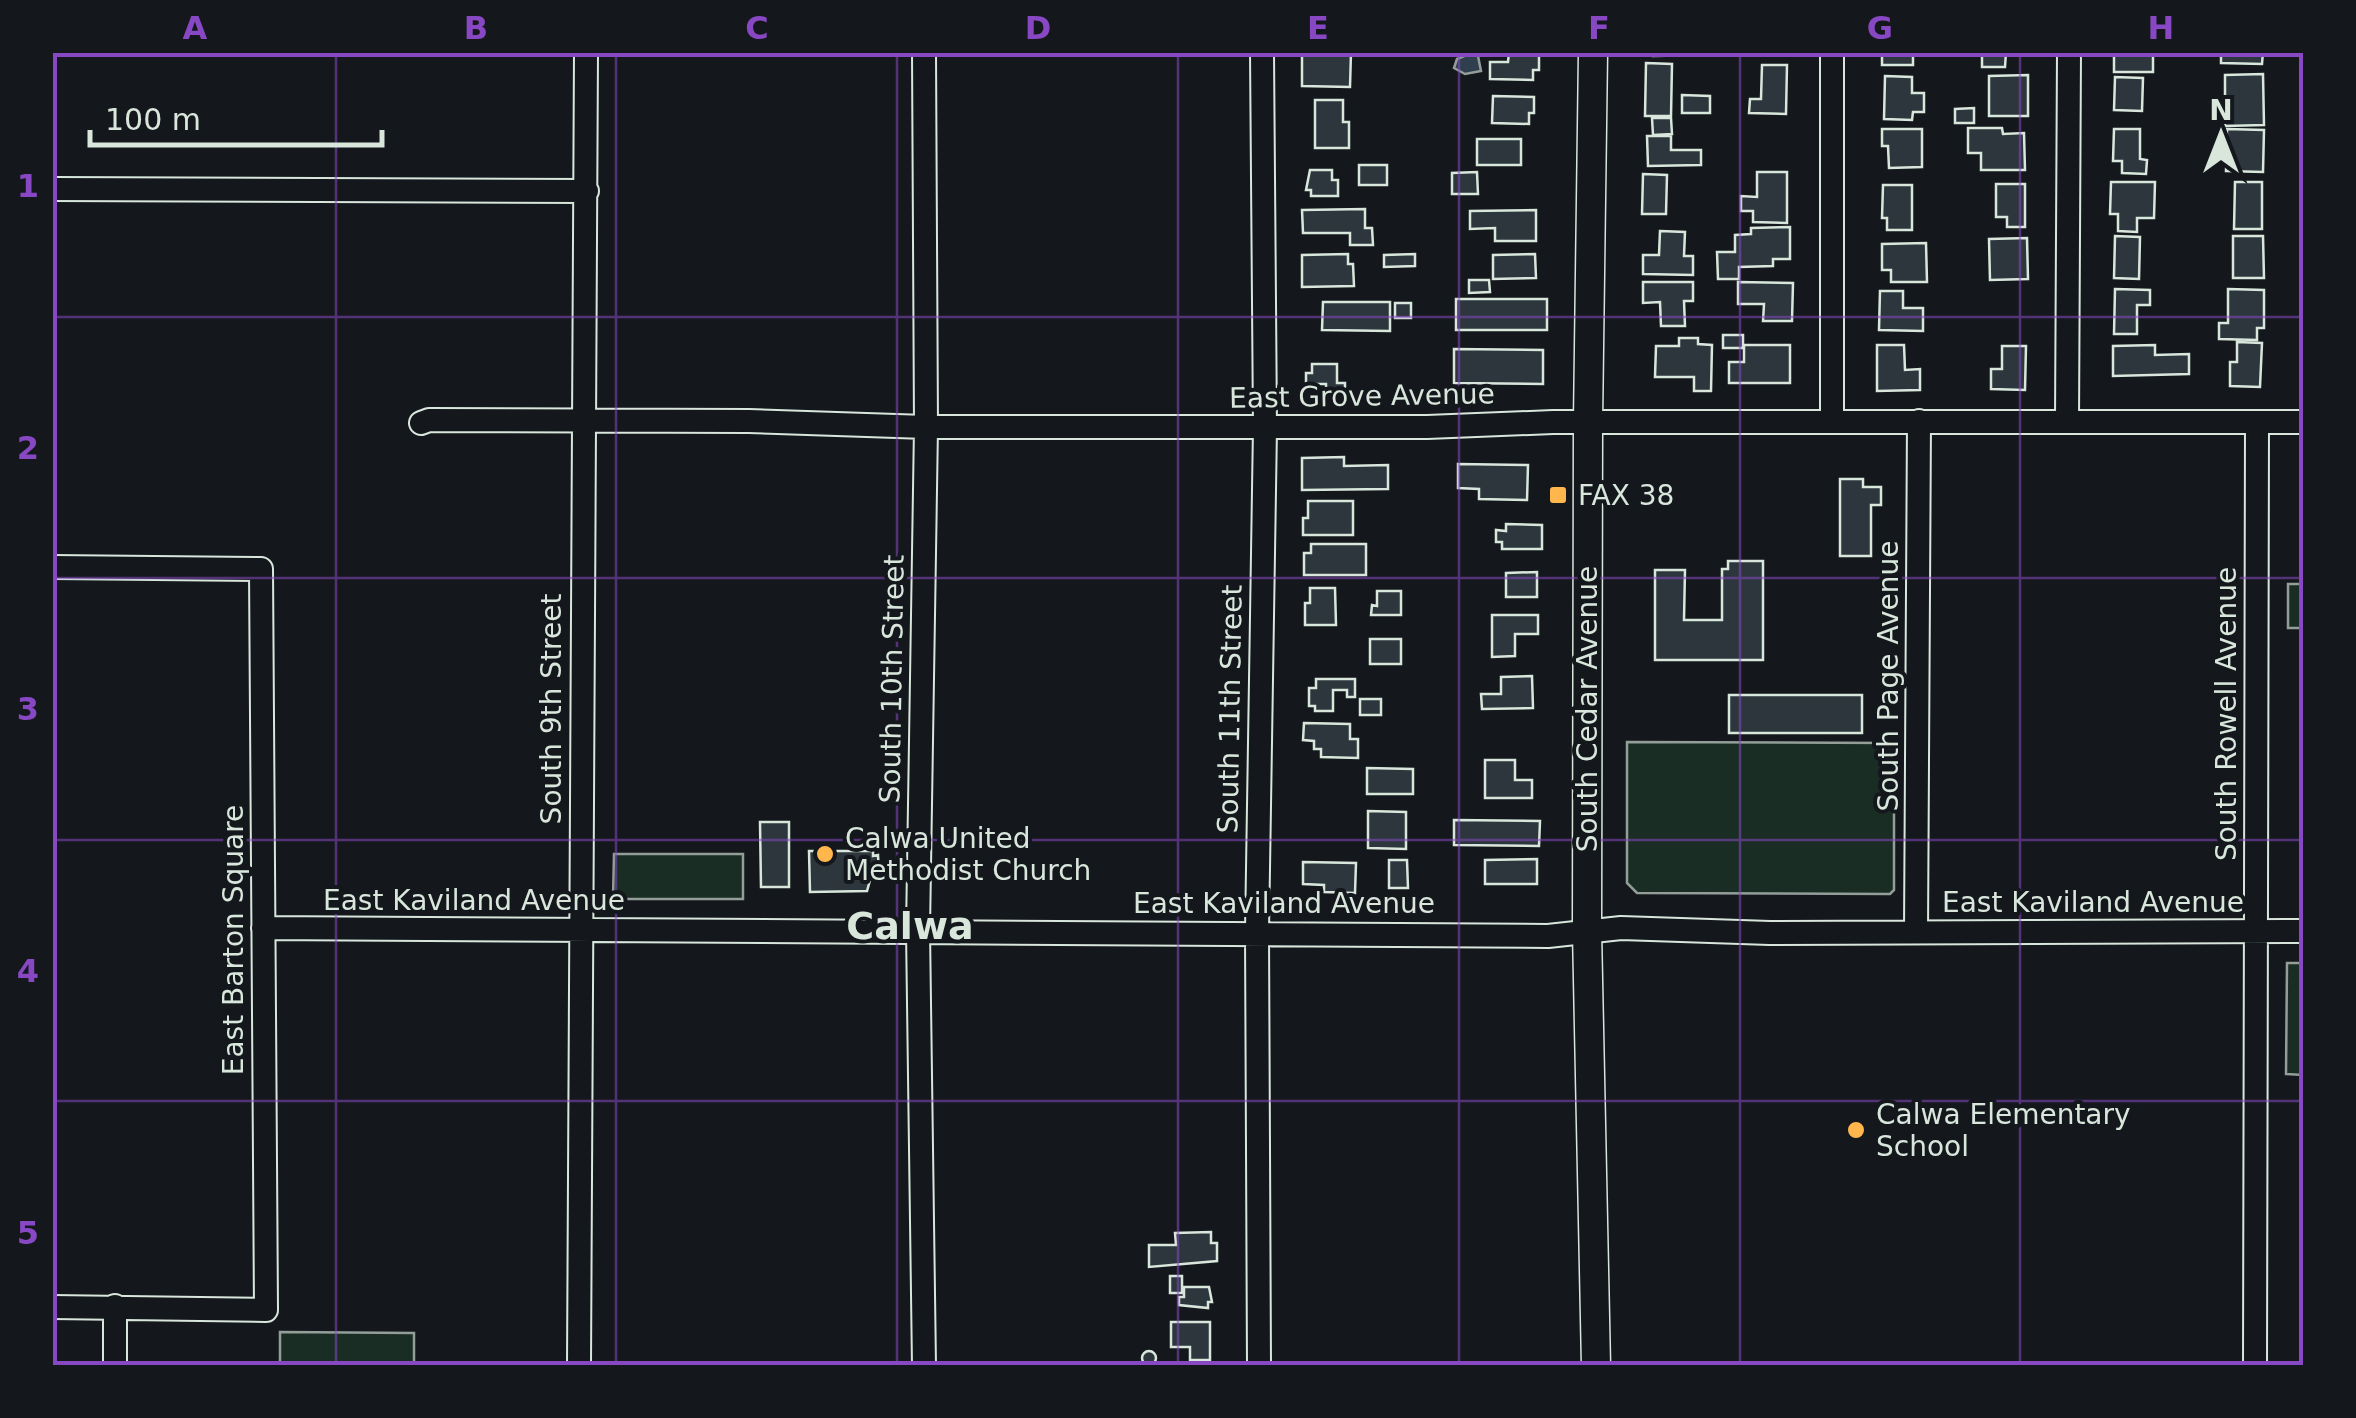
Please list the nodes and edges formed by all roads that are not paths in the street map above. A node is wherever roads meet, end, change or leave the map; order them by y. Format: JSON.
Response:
{"nodes":[{"id":1,"x":586,"y":52,"type":"edge"},
{"id":2,"x":924,"y":52,"type":"edge"},
{"id":3,"x":1262,"y":52,"type":"edge"},
{"id":4,"x":1593,"y":52,"type":"edge"},
{"id":5,"x":1832,"y":52,"type":"edge"},
{"id":6,"x":2068,"y":52,"type":"edge"},
{"id":7,"x":52,"y":189,"type":"edge"},
{"id":8,"x":587,"y":190,"type":"junction"},
{"id":9,"x":1919,"y":420,"type":"junction"},
{"id":10,"x":582,"y":421,"type":"junction"},
{"id":11,"x":2067,"y":421,"type":"junction"},
{"id":12,"x":1588,"y":422,"type":"junction"},
{"id":13,"x":1832,"y":422,"type":"junction"},
{"id":14,"x":2257,"y":422,"type":"junction"},
{"id":15,"x":2304,"y":422,"type":"edge"},
{"id":16,"x":421,"y":423,"type":"dead end"},
{"id":17,"x":926,"y":427,"type":"junction"},
{"id":18,"x":1265,"y":427,"type":"junction"},
{"id":19,"x":52,"y":566,"type":"edge"},
{"id":20,"x":263,"y":928,"type":"junction"},
{"id":21,"x":918,"y":930,"type":"junction"},
{"id":22,"x":580,"y":931,"type":"junction"},
{"id":23,"x":1587,"y":931,"type":"junction"},
{"id":24,"x":2256,"y":931,"type":"junction"},
{"id":25,"x":2304,"y":931,"type":"edge"},
{"id":26,"x":1257,"y":932,"type":"junction"},
{"id":27,"x":1916,"y":932,"type":"junction"},
{"id":28,"x":115,"y":1306,"type":"junction"},
{"id":29,"x":52,"y":1307,"type":"edge"},
{"id":30,"x":115,"y":1366,"type":"edge"},
{"id":31,"x":579,"y":1366,"type":"edge"},
{"id":32,"x":924,"y":1366,"type":"edge"},
{"id":33,"x":1259,"y":1366,"type":"edge"},
{"id":34,"x":1596,"y":1366,"type":"edge"},
{"id":35,"x":2254,"y":1366,"type":"edge"}],
"edges":[{"from":1,"to":8,"type":"street","name":"South 9th Street"},
{"from":2,"to":17,"type":"street","name":"South 10th Street"},
{"from":3,"to":18,"type":"street","name":"South 11th Street"},
{"from":4,"to":12,"type":"main road","name":"South Cedar Avenue"},
{"from":5,"to":13,"type":"street"},
{"from":6,"to":11,"type":"street"},
{"from":7,"to":8,"type":"street"},
{"from":8,"to":10,"type":"street","name":"South 9th Street"},
{"from":9,"to":11,"type":"street","name":"East Grove Avenue"},
{"from":9,"to":13,"type":"street","name":"East Grove Avenue"},
{"from":9,"to":27,"type":"street","name":"South Page Avenue"},
{"from":10,"to":16,"type":"street","name":"East Grove Avenue"},
{"from":10,"to":17,"type":"street","name":"East Grove Avenue"},
{"from":10,"to":22,"type":"street","name":"South 9th Street"},
{"from":11,"to":14,"type":"street","name":"East Grove Avenue"},
{"from":12,"to":13,"type":"street","name":"East Grove Avenue"},
{"from":12,"to":18,"type":"street","name":"East Grove Avenue"},
{"from":12,"to":23,"type":"main road","name":"South Cedar Avenue"},
{"from":14,"to":15,"type":"street","name":"East Grove Avenue"},
{"from":14,"to":24,"type":"street","name":"South Rowell Avenue"},
{"from":17,"to":18,"type":"street","name":"East Grove Avenue"},
{"from":17,"to":21,"type":"street","name":"South 10th Street"},
{"from":18,"to":26,"type":"street","name":"South 11th Street"},
{"from":19,"to":20,"type":"street","name":"East Barton Square"},
{"from":20,"to":22,"type":"street","name":"East Kaviland Avenue"},
{"from":20,"to":28,"type":"street","name":"East Barton Square"},
{"from":21,"to":22,"type":"street","name":"East Kaviland Avenue"},
{"from":21,"to":26,"type":"street","name":"East Kaviland Avenue"},
{"from":21,"to":32,"type":"street","name":"South 10th Street"},
{"from":22,"to":31,"type":"street","name":"South 9th Street"},
{"from":23,"to":26,"type":"street","name":"East Kaviland Avenue"},
{"from":23,"to":27,"type":"street","name":"East Kaviland Avenue"},
{"from":23,"to":34,"type":"main road","name":"South Cedar Avenue"},
{"from":24,"to":25,"type":"street","name":"East Kaviland Avenue"},
{"from":24,"to":27,"type":"street","name":"East Kaviland Avenue"},
{"from":24,"to":35,"type":"street","name":"South Rowell Avenue"},
{"from":26,"to":33,"type":"street","name":"South 11th Street"},
{"from":28,"to":29,"type":"street"},
{"from":28,"to":30,"type":"street"}]}
